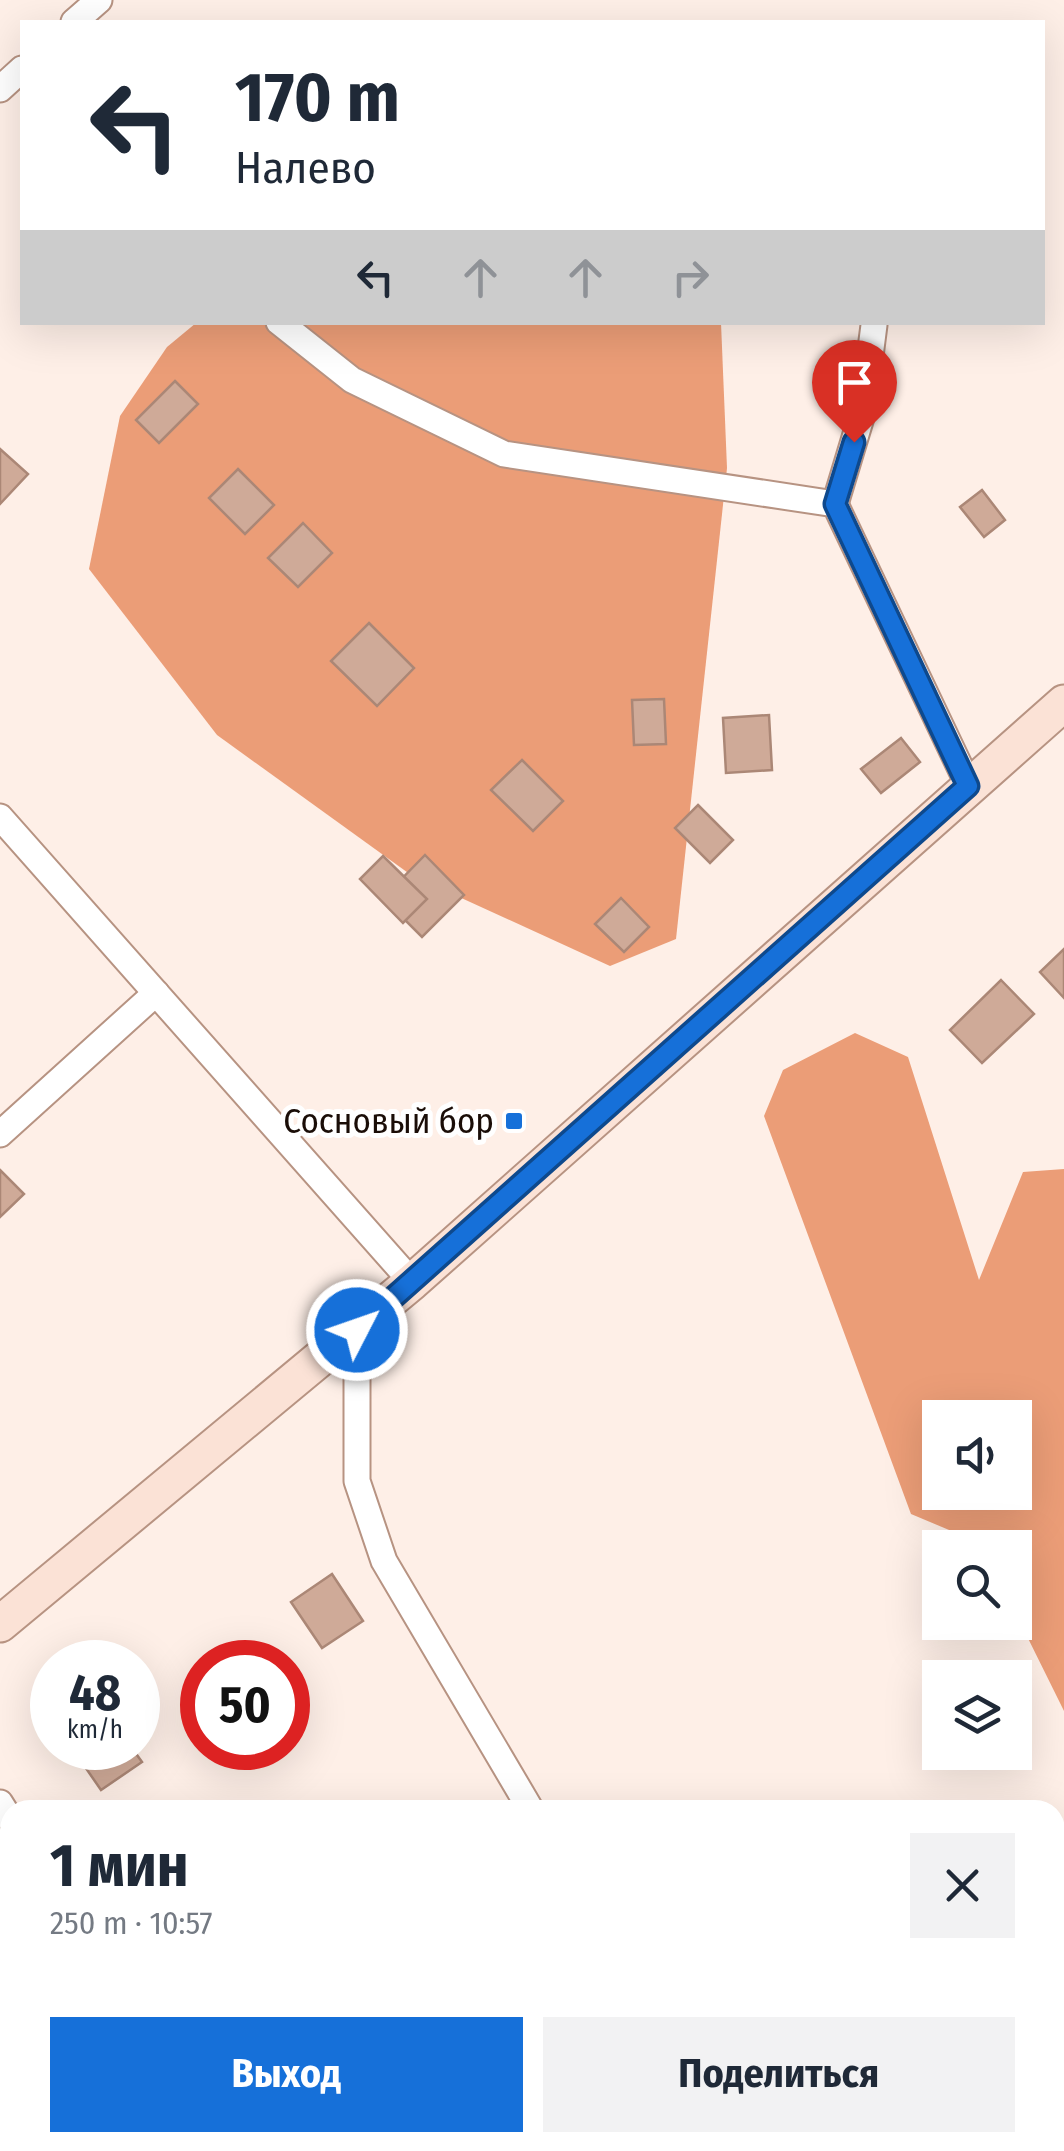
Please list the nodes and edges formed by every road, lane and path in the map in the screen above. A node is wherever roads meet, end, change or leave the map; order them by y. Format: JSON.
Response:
{"nodes":[{"id":1,"x":99,"y":0,"type":"edge"},
{"id":2,"x":76,"y":20,"type":"edge"},
{"id":3,"x":20,"y":71,"type":"edge"},
{"id":4,"x":0,"y":90,"type":"edge"},
{"id":5,"x":283,"y":325,"type":"edge"},
{"id":6,"x":874,"y":325,"type":"dead end"},
{"id":7,"x":835,"y":504,"type":"junction"},
{"id":8,"x":1064,"y":703,"type":"edge"},
{"id":9,"x":968,"y":786,"type":"junction"},
{"id":10,"x":0,"y":817,"type":"edge"},
{"id":11,"x":156,"y":993,"type":"junction"},
{"id":12,"x":0,"y":1134,"type":"edge"},
{"id":13,"x":412,"y":1282,"type":"junction"},
{"id":14,"x":357,"y":1330,"type":"junction"},
{"id":15,"x":0,"y":1624,"type":"edge"},
{"id":16,"x":525,"y":1800,"type":"edge"}],
"edges":[{"from":1,"to":2,"type":"street"},
{"from":3,"to":4,"type":"street"},
{"from":5,"to":7,"type":"street"},
{"from":6,"to":7,"type":"street"},
{"from":7,"to":9,"type":"street"},
{"from":8,"to":9,"type":"main road"},
{"from":9,"to":13,"type":"main road"},
{"from":10,"to":11,"type":"street"},
{"from":11,"to":12,"type":"street"},
{"from":11,"to":13,"type":"street"},
{"from":13,"to":14,"type":"main road"},
{"from":14,"to":15,"type":"main road"},
{"from":14,"to":16,"type":"street"}]}
